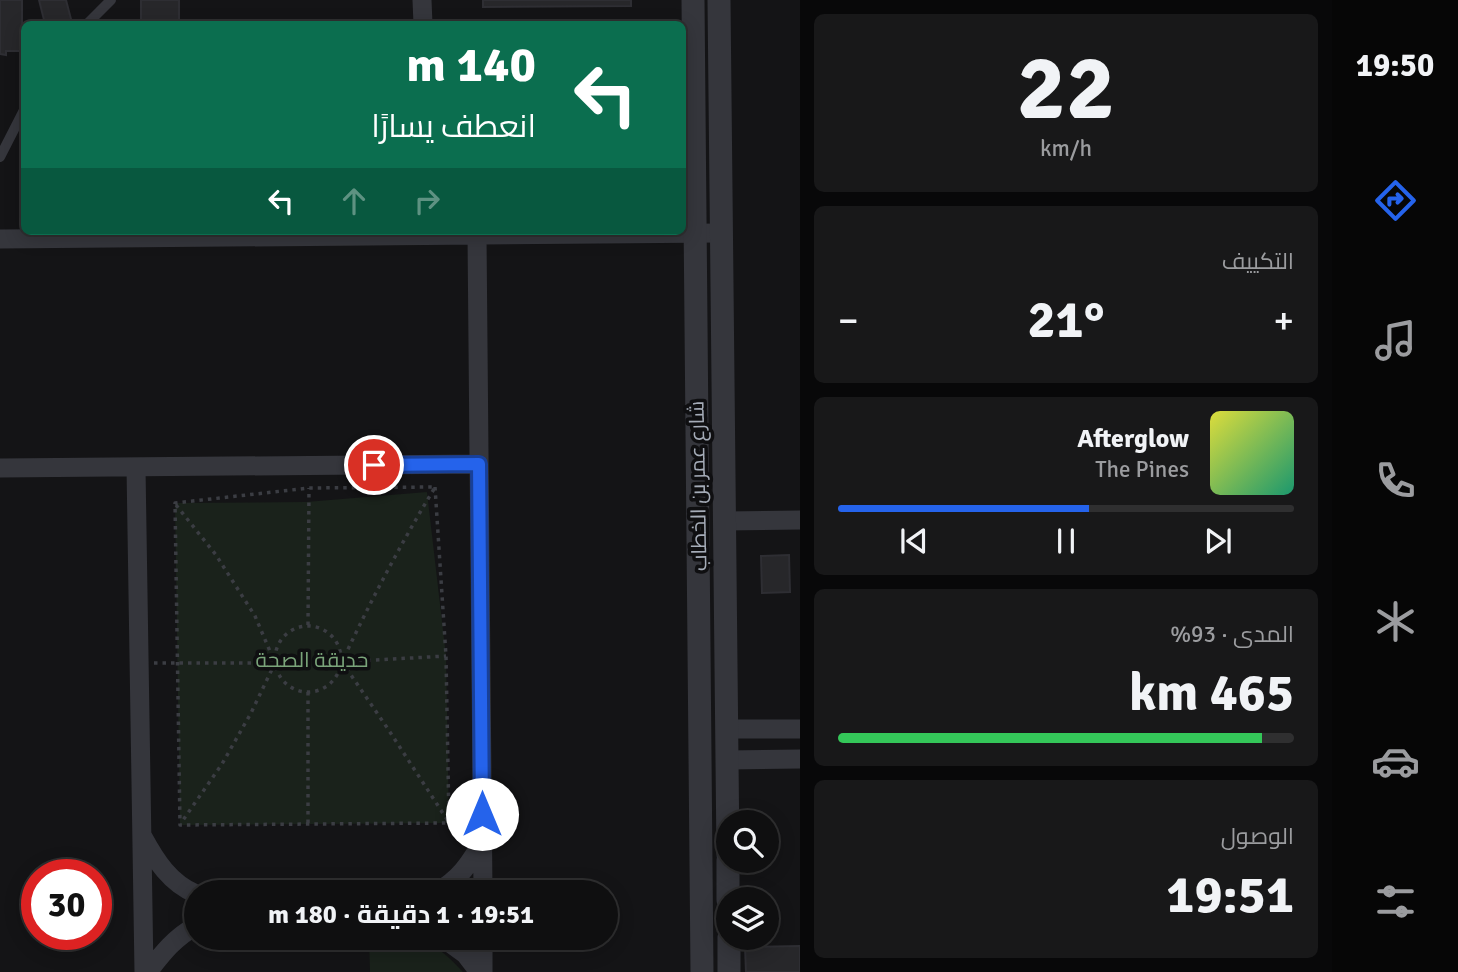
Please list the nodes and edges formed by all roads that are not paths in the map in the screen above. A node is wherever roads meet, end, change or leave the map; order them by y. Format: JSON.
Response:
{"nodes":[{"id":1,"x":111,"y":0,"type":"edge"},
{"id":2,"x":422,"y":0,"type":"edge"},
{"id":3,"x":693,"y":0,"type":"edge"},
{"id":4,"x":719,"y":0,"type":"edge"},
{"id":5,"x":90,"y":21,"type":"edge"},
{"id":6,"x":423,"y":21,"type":"edge"},
{"id":7,"x":21,"y":116,"type":"edge"},
{"id":8,"x":0,"y":157,"type":"edge"},
{"id":9,"x":722,"y":233,"type":"junction"},
{"id":10,"x":686,"y":234,"type":"edge"},
{"id":11,"x":695,"y":234,"type":"junction"},
{"id":12,"x":285,"y":235,"type":"edge"},
{"id":13,"x":477,"y":235,"type":"edge"},
{"id":14,"x":0,"y":239,"type":"edge"},
{"id":15,"x":479,"y":464,"type":"junction"},
{"id":16,"x":136,"y":467,"type":"junction"},
{"id":17,"x":0,"y":468,"type":"edge"},
{"id":18,"x":800,"y":520,"type":"edge"},
{"id":19,"x":724,"y":521,"type":"junction"},
{"id":20,"x":727,"y":729,"type":"junction"},
{"id":21,"x":800,"y":729,"type":"edge"},
{"id":22,"x":800,"y":759,"type":"edge"},
{"id":23,"x":727,"y":760,"type":"junction"},
{"id":24,"x":728,"y":810,"type":"edge"},
{"id":25,"x":142,"y":835,"type":"junction"},
{"id":26,"x":482,"y":841,"type":"junction"},
{"id":27,"x":455,"y":880,"type":"edge"},
{"id":28,"x":483,"y":880,"type":"edge"},
{"id":29,"x":184,"y":888,"type":"edge"},
{"id":30,"x":184,"y":933,"type":"edge"},
{"id":31,"x":459,"y":950,"type":"edge"},
{"id":32,"x":482,"y":950,"type":"edge"},
{"id":33,"x":729,"y":950,"type":"edge"},
{"id":34,"x":146,"y":972,"type":"edge"},
{"id":35,"x":481,"y":972,"type":"edge"},
{"id":36,"x":702,"y":972,"type":"edge"},
{"id":37,"x":729,"y":972,"type":"edge"}],
"edges":[{"from":1,"to":5,"type":"lane"},
{"from":2,"to":6,"type":"street"},
{"from":3,"to":11,"type":"street","name":"شارع عمر بن الخطاب"},
{"from":4,"to":9,"type":"street","name":"شارع عمر بن الخطاب"},
{"from":7,"to":8,"type":"lane"},
{"from":9,"to":11,"type":"street"},
{"from":9,"to":19,"type":"street","name":"شارع عمر بن الخطاب"},
{"from":10,"to":11,"type":"street"},
{"from":11,"to":36,"type":"street","name":"شارع عمر بن الخطاب"},
{"from":12,"to":14,"type":"street"},
{"from":13,"to":15,"type":"street"},
{"from":15,"to":16,"type":"street"},
{"from":15,"to":26,"type":"street"},
{"from":16,"to":17,"type":"street"},
{"from":16,"to":25,"type":"street"},
{"from":18,"to":19,"type":"street"},
{"from":19,"to":20,"type":"street","name":"شارع عمر بن الخطاب"},
{"from":20,"to":21,"type":"street"},
{"from":20,"to":23,"type":"street","name":"شارع عمر بن الخطاب"},
{"from":22,"to":23,"type":"street"},
{"from":23,"to":24,"type":"street","name":"شارع عمر بن الخطاب"},
{"from":25,"to":29,"type":"street"},
{"from":25,"to":34,"type":"street"},
{"from":26,"to":27,"type":"street"},
{"from":26,"to":28,"type":"street"},
{"from":30,"to":34,"type":"street"},
{"from":31,"to":35,"type":"street"},
{"from":32,"to":35,"type":"street"},
{"from":33,"to":37,"type":"street"}]}
